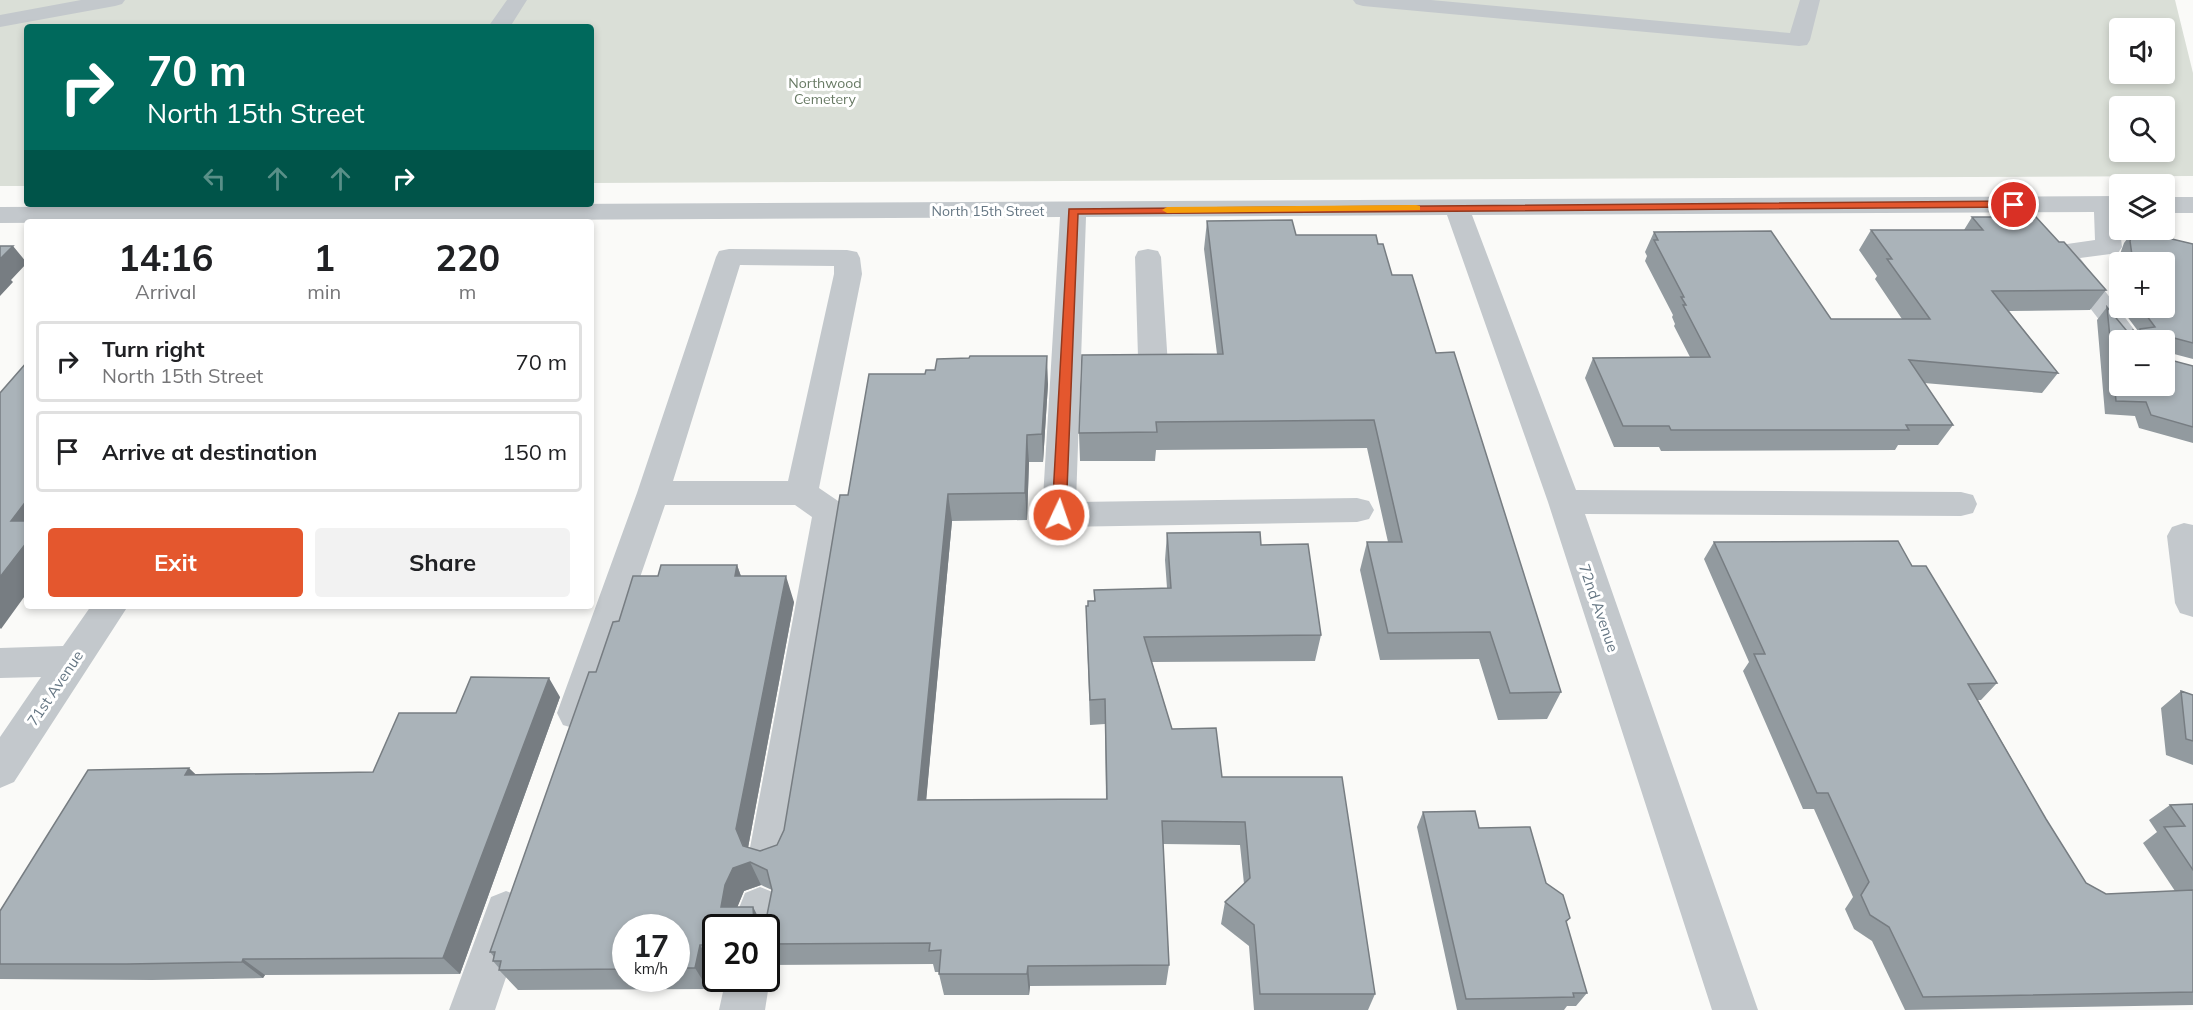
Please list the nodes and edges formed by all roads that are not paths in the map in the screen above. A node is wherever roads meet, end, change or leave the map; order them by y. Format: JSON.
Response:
{"nodes":[{"id":1,"x":115,"y":0,"type":"edge"},
{"id":2,"x":517,"y":0,"type":"edge"},
{"id":3,"x":1363,"y":0,"type":"edge"},
{"id":4,"x":1810,"y":0,"type":"edge"},
{"id":5,"x":0,"y":21,"type":"edge"},
{"id":6,"x":501,"y":24,"type":"edge"},
{"id":7,"x":2109,"y":204,"type":"edge"},
{"id":8,"x":2175,"y":204,"type":"edge"},
{"id":9,"x":2193,"y":205,"type":"edge"},
{"id":10,"x":1456,"y":208,"type":"junction"},
{"id":11,"x":1073,"y":211,"type":"junction"},
{"id":12,"x":373,"y":213,"type":"edge"},
{"id":13,"x":0,"y":215,"type":"edge"},
{"id":14,"x":563,"y":219,"type":"edge"},
{"id":15,"x":595,"y":220,"type":"edge"},
{"id":16,"x":2110,"y":240,"type":"edge"},
{"id":17,"x":1148,"y":257,"type":"dead end"},
{"id":18,"x":2120,"y":330,"type":"edge"},
{"id":19,"x":1066,"y":368,"type":"junction"},
{"id":20,"x":653,"y":493,"type":"junction"},
{"id":21,"x":802,"y":493,"type":"junction"},
{"id":22,"x":1564,"y":502,"type":"junction"},
{"id":23,"x":1961,"y":504,"type":"dead end"},
{"id":24,"x":1357,"y":510,"type":"dead end"},
{"id":25,"x":2193,"y":538,"type":"edge"},
{"id":26,"x":2193,"y":603,"type":"edge"},
{"id":27,"x":108,"y":609,"type":"edge"},
{"id":28,"x":72,"y":661,"type":"junction"},
{"id":29,"x":0,"y":663,"type":"edge"},
{"id":30,"x":566,"y":740,"type":"edge"},
{"id":31,"x":0,"y":770,"type":"edge"},
{"id":32,"x":770,"y":853,"type":"edge"},
{"id":33,"x":519,"y":875,"type":"edge"},
{"id":34,"x":745,"y":992,"type":"edge"},
{"id":35,"x":472,"y":1010,"type":"edge"},
{"id":36,"x":742,"y":1010,"type":"edge"},
{"id":37,"x":1735,"y":1010,"type":"edge"}],
"edges":[{"from":1,"to":5,"type":"street"},
{"from":2,"to":6,"type":"street"},
{"from":3,"to":4,"type":"street"},
{"from":7,"to":10,"type":"street","name":"North 15th Street"},
{"from":8,"to":9,"type":"street"},
{"from":10,"to":11,"type":"street","name":"North 15th Street"},
{"from":10,"to":22,"type":"street","name":"72nd Avenue"},
{"from":11,"to":15,"type":"street","name":"North 15th Street"},
{"from":11,"to":19,"type":"street"},
{"from":12,"to":13,"type":"street","name":"North 15th Street"},
{"from":12,"to":14,"type":"street","name":"North 15th Street"},
{"from":16,"to":18,"type":"street"},
{"from":17,"to":19,"type":"street"},
{"from":19,"to":24,"type":"street"},
{"from":20,"to":21,"type":"street"},
{"from":20,"to":21,"type":"street"},
{"from":20,"to":30,"type":"street"},
{"from":21,"to":32,"type":"street"},
{"from":22,"to":23,"type":"street"},
{"from":22,"to":37,"type":"street","name":"72nd Avenue"},
{"from":25,"to":26,"type":"street"},
{"from":27,"to":28,"type":"street","name":"71st Avenue"},
{"from":28,"to":29,"type":"street"},
{"from":28,"to":31,"type":"street","name":"71st Avenue"},
{"from":33,"to":35,"type":"street"},
{"from":34,"to":36,"type":"street"}]}
